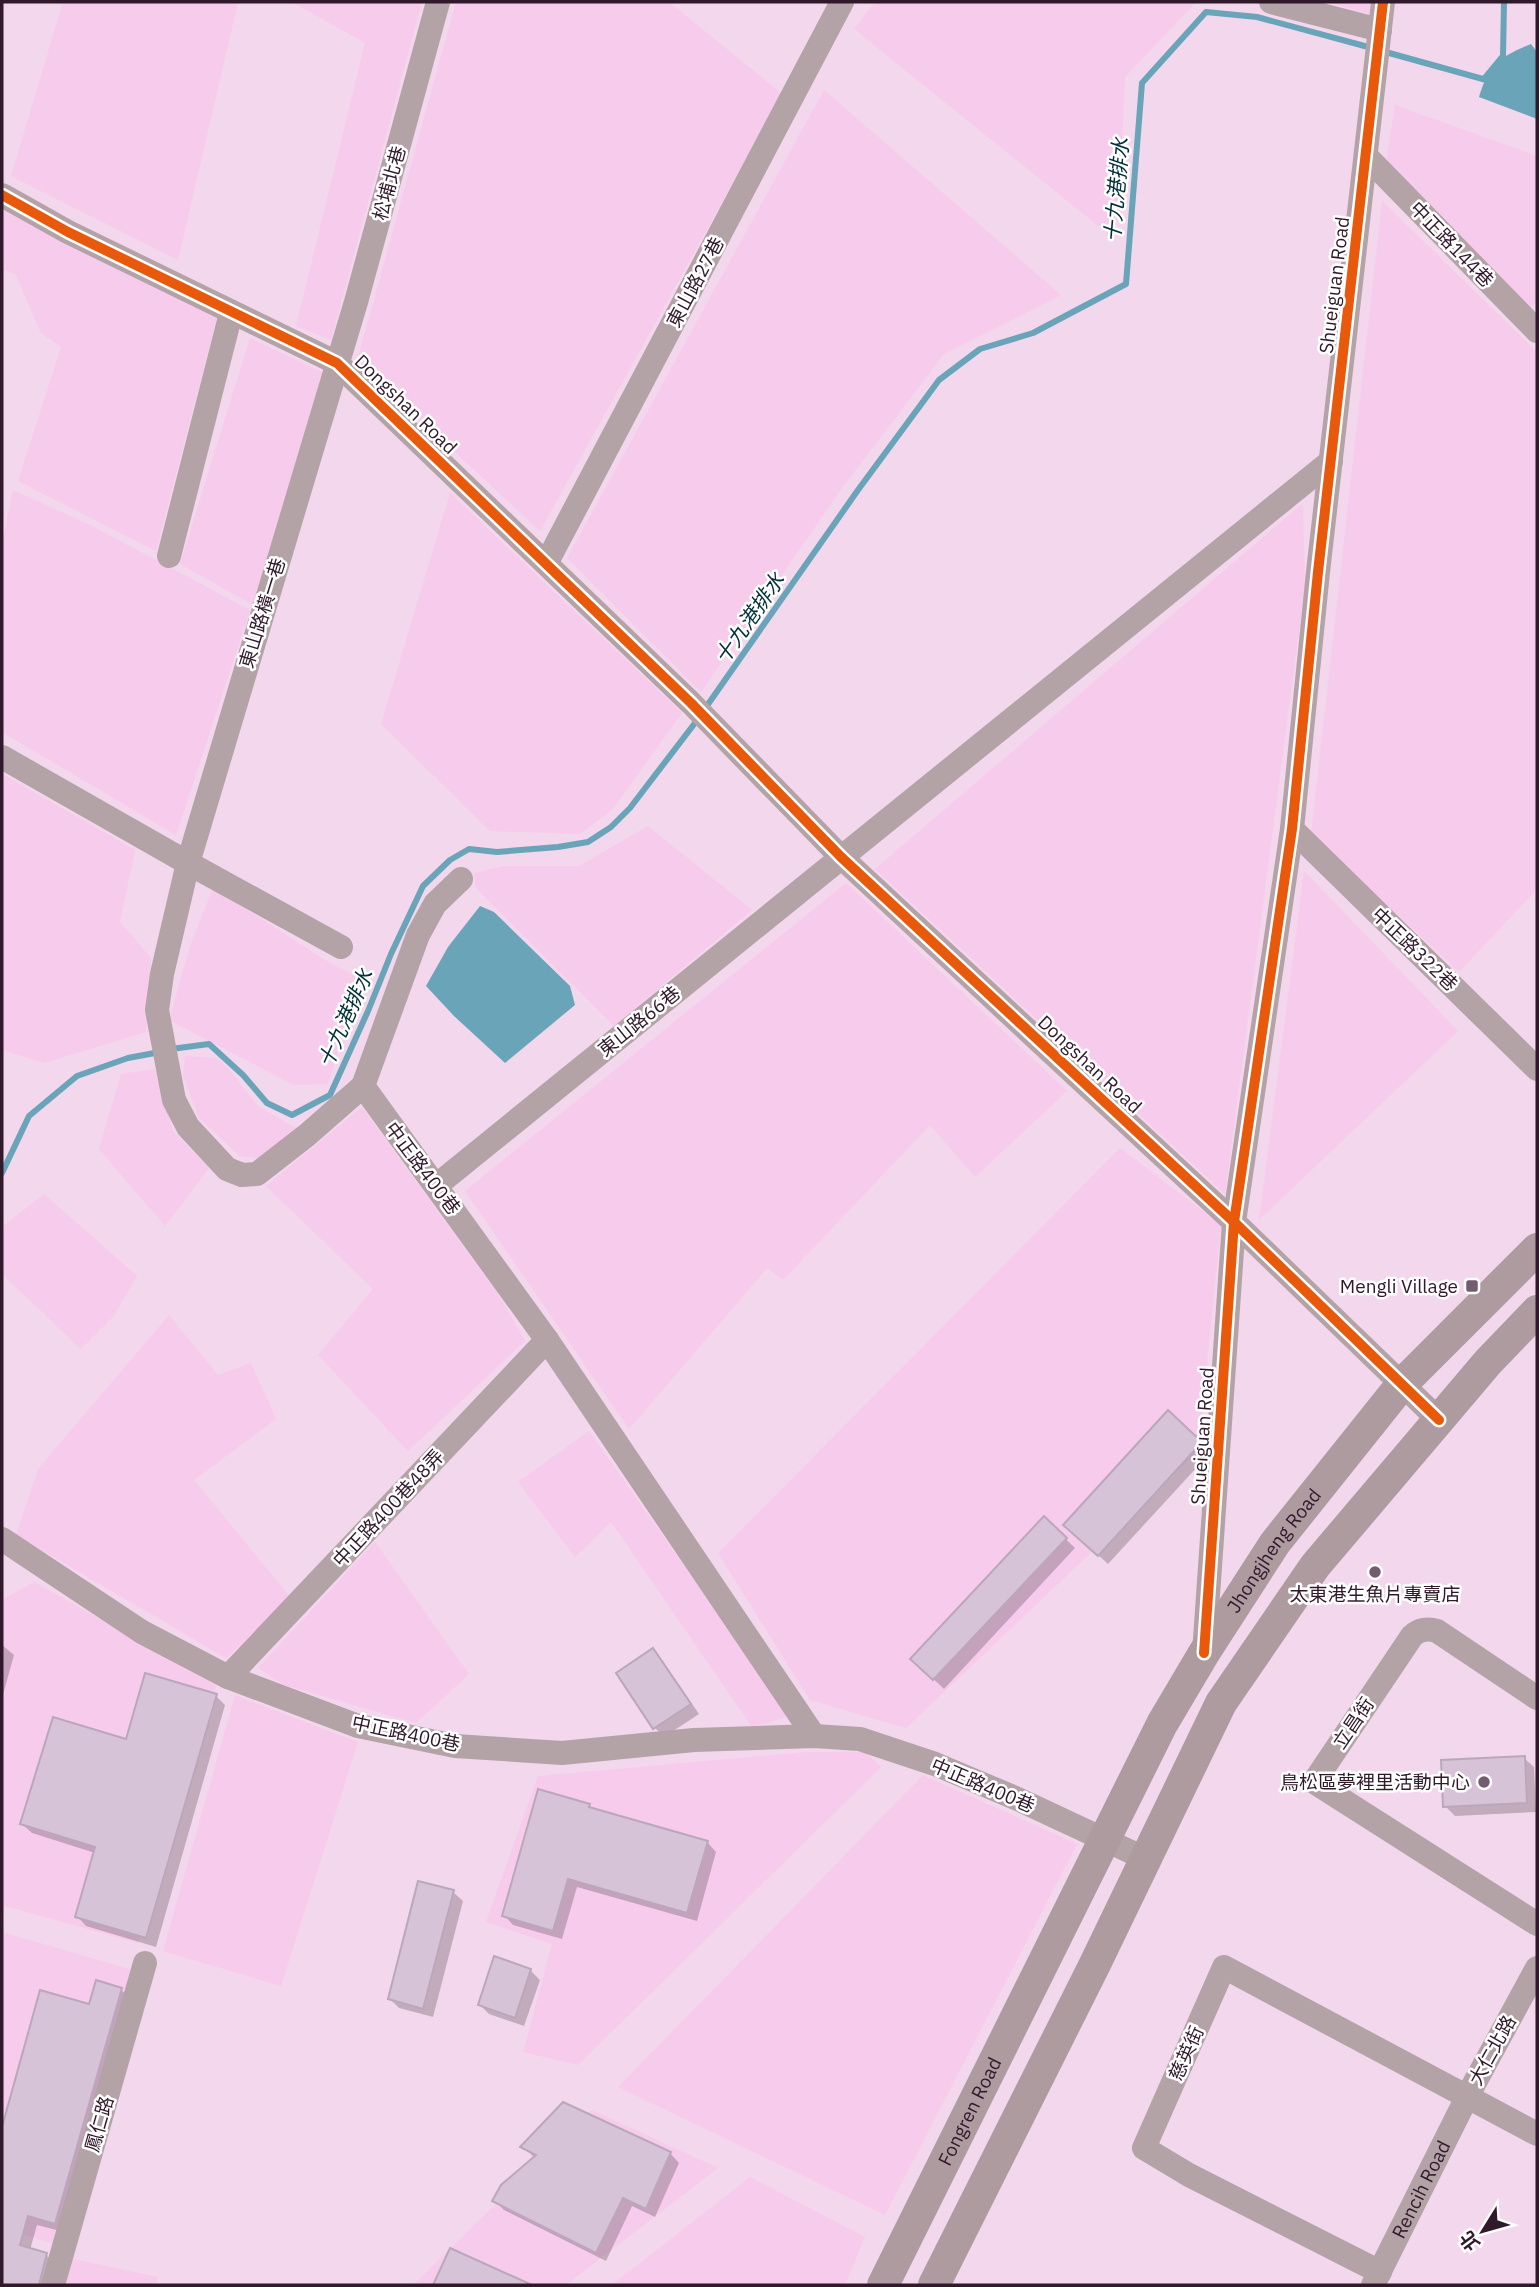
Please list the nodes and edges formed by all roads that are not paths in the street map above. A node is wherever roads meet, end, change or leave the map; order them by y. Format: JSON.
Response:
{"nodes":[{"id":1,"x":438,"y":2,"type":"edge"},
{"id":2,"x":842,"y":2,"type":"edge"},
{"id":3,"x":1271,"y":2,"type":"edge"},
{"id":4,"x":1383,"y":2,"type":"edge"},
{"id":5,"x":1380,"y":35,"type":"junction"},
{"id":6,"x":1366,"y":156,"type":"junction"},
{"id":7,"x":2,"y":195,"type":"edge"},
{"id":8,"x":231,"y":313,"type":"junction"},
{"id":9,"x":1537,"y":331,"type":"edge"},
{"id":10,"x":337,"y":363,"type":"junction"},
{"id":11,"x":1331,"y":461,"type":"junction"},
{"id":12,"x":169,"y":556,"type":"dead end"},
{"id":13,"x":547,"y":562,"type":"junction"},
{"id":14,"x":2,"y":758,"type":"edge"},
{"id":15,"x":1293,"y":829,"type":"junction"},
{"id":16,"x":841,"y":857,"type":"junction"},
{"id":17,"x":188,"y":863,"type":"junction"},
{"id":18,"x":461,"y":879,"type":"dead end"},
{"id":19,"x":341,"y":947,"type":"dead end"},
{"id":20,"x":1537,"y":1069,"type":"edge"},
{"id":21,"x":363,"y":1086,"type":"junction"},
{"id":22,"x":437,"y":1185,"type":"junction"},
{"id":23,"x":1234,"y":1222,"type":"junction"},
{"id":24,"x":1537,"y":1249,"type":"edge"},
{"id":25,"x":1537,"y":1311,"type":"edge"},
{"id":26,"x":547,"y":1340,"type":"junction"},
{"id":27,"x":1402,"y":1384,"type":"junction"},
{"id":28,"x":1439,"y":1420,"type":"junction"},
{"id":29,"x":2,"y":1539,"type":"edge"},
{"id":30,"x":1205,"y":1653,"type":"junction"},
{"id":31,"x":228,"y":1677,"type":"junction"},
{"id":32,"x":1537,"y":1698,"type":"edge"},
{"id":33,"x":814,"y":1736,"type":"junction"},
{"id":34,"x":1105,"y":1841,"type":"junction"},
{"id":35,"x":1146,"y":1859,"type":"junction"},
{"id":36,"x":1537,"y":1924,"type":"edge"},
{"id":37,"x":1057,"y":1938,"type":"joint"},
{"id":38,"x":145,"y":1964,"type":"dead end"},
{"id":39,"x":1537,"y":1968,"type":"edge"},
{"id":40,"x":1468,"y":2095,"type":"junction"},
{"id":41,"x":1537,"y":2133,"type":"edge"},
{"id":42,"x":1376,"y":2282,"type":"edge"},
{"id":43,"x":53,"y":2285,"type":"edge"},
{"id":44,"x":883,"y":2285,"type":"edge"},
{"id":45,"x":934,"y":2285,"type":"edge"}],
"edges":[{"from":1,"to":10,"type":"street","name":"松埔北巷"},
{"from":2,"to":13,"type":"street","name":"東山路27巷"},
{"from":3,"to":5,"type":"street"},
{"from":4,"to":5,"type":"street","name":"Shueiguan Road"},
{"from":5,"to":6,"type":"street","name":"Shueiguan Road"},
{"from":6,"to":9,"type":"street","name":"中正路144巷"},
{"from":6,"to":11,"type":"street","name":"Shueiguan Road"},
{"from":7,"to":8,"type":"street","name":"Dongshan Road"},
{"from":8,"to":10,"type":"street","name":"Dongshan Road"},
{"from":8,"to":12,"type":"street"},
{"from":10,"to":13,"type":"street","name":"Dongshan Road"},
{"from":10,"to":17,"type":"street","name":"東山路橫一巷"},
{"from":11,"to":15,"type":"street","name":"Shueiguan Road"},
{"from":11,"to":16,"type":"street","name":"東山路66巷"},
{"from":13,"to":16,"type":"street","name":"Dongshan Road"},
{"from":14,"to":17,"type":"street"},
{"from":15,"to":20,"type":"street","name":"中正路322巷"},
{"from":15,"to":23,"type":"street","name":"Shueiguan Road"},
{"from":16,"to":22,"type":"street","name":"東山路66巷"},
{"from":16,"to":23,"type":"street","name":"Dongshan Road"},
{"from":17,"to":19,"type":"street"},
{"from":17,"to":21,"type":"street","name":"東山路橫一巷"},
{"from":18,"to":21,"type":"street"},
{"from":21,"to":22,"type":"street","name":"中正路400巷"},
{"from":22,"to":26,"type":"street","name":"中正路400巷"},
{"from":23,"to":27,"type":"street","name":"Dongshan Road"},
{"from":23,"to":30,"type":"street","name":"Shueiguan Road"},
{"from":24,"to":27,"type":"main road","name":"Jhongjheng Road"},
{"from":25,"to":28,"type":"main road"},
{"from":26,"to":31,"type":"street","name":"中正路400巷48弄"},
{"from":26,"to":33,"type":"street","name":"中正路400巷"},
{"from":27,"to":28,"type":"street","name":"Dongshan Road"},
{"from":27,"to":30,"type":"main road","name":"Jhongjheng Road"},
{"from":28,"to":35,"type":"main road"},
{"from":29,"to":31,"type":"street","name":"中正路400巷"},
{"from":30,"to":34,"type":"main road","name":"Jhongjheng Road"},
{"from":31,"to":33,"type":"street","name":"中正路400巷"},
{"from":32,"to":36,"type":"street","name":"立昌街"},
{"from":33,"to":34,"type":"street","name":"中正路400巷"},
{"from":34,"to":35,"type":"street","name":"中正路400巷"},
{"from":34,"to":37,"type":"main road","name":"Jhongjheng Road"},
{"from":35,"to":45,"type":"main road"},
{"from":37,"to":44,"type":"main road","name":"Fongren Road"},
{"from":38,"to":43,"type":"street","name":"鳳仁路"},
{"from":39,"to":40,"type":"street","name":"大仁北路"},
{"from":40,"to":41,"type":"street"},
{"from":40,"to":42,"type":"street","name":"Rencih Road"},
{"from":40,"to":42,"type":"street","name":"慈英街"}]}
